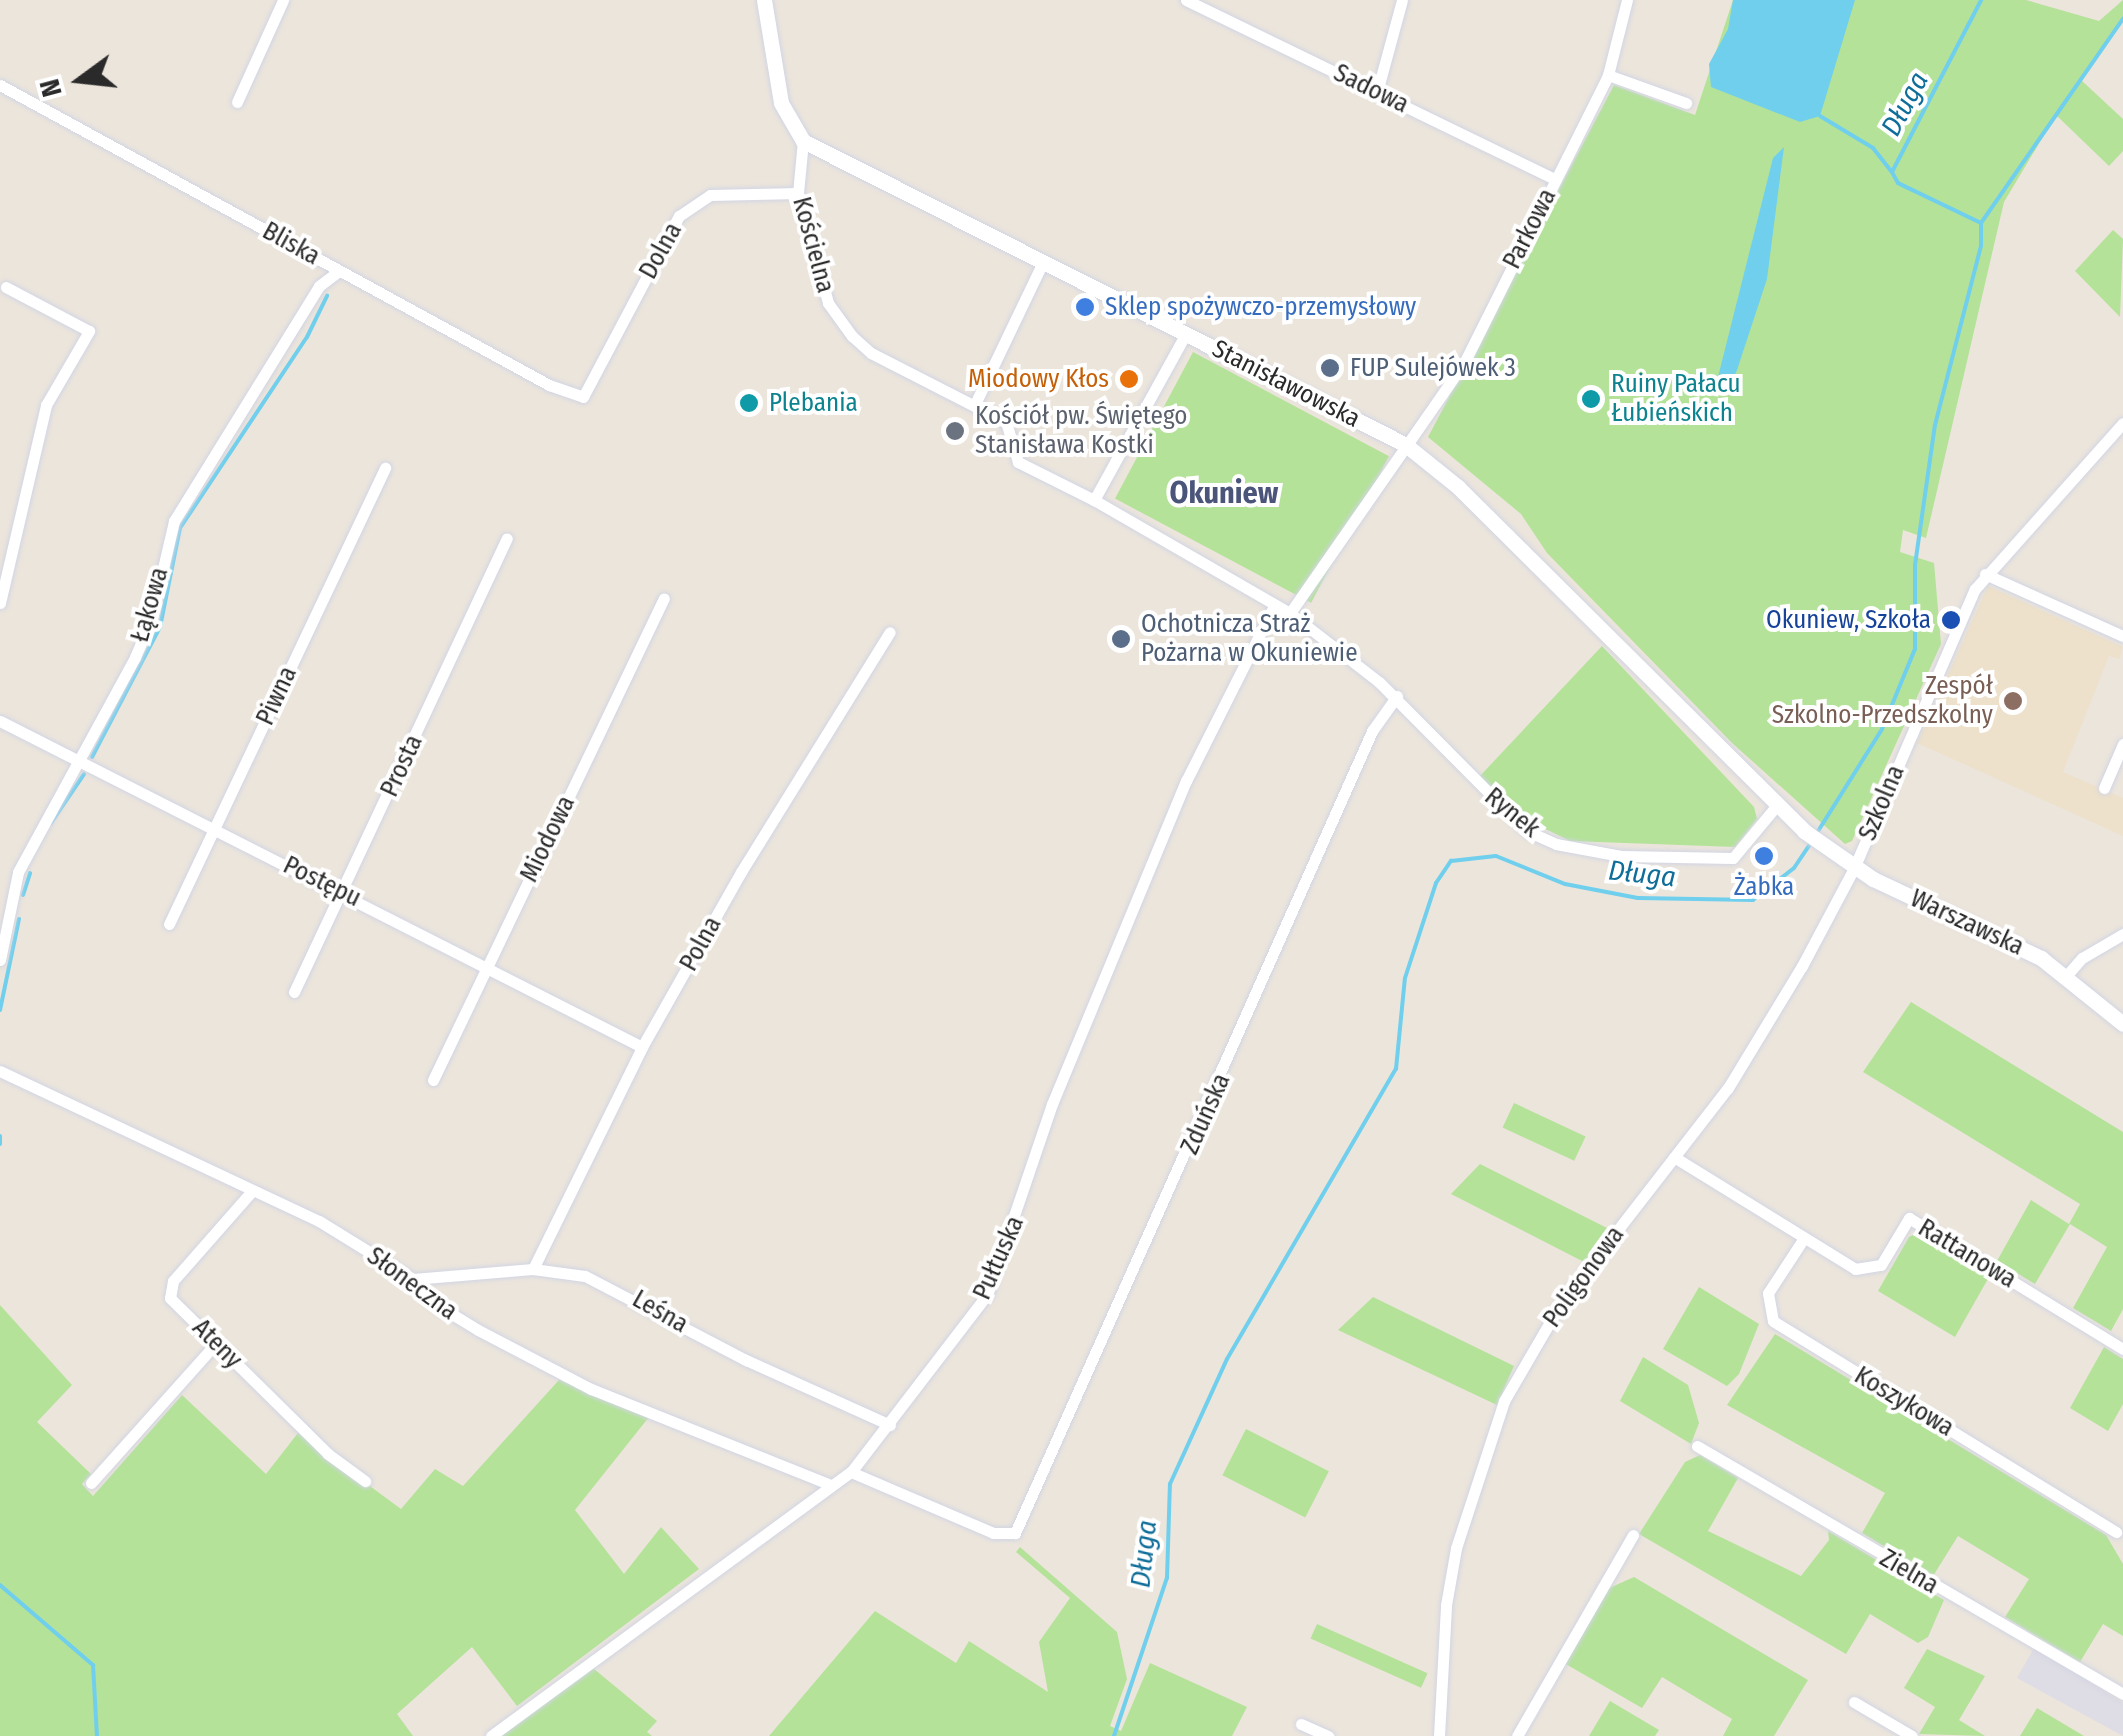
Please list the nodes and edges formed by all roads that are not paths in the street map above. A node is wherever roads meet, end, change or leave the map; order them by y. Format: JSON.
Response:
{"nodes":[{"id":1,"x":283,"y":0,"type":"edge"},
{"id":2,"x":764,"y":0,"type":"edge"},
{"id":3,"x":1186,"y":0,"type":"edge"},
{"id":4,"x":1402,"y":0,"type":"edge"},
{"id":5,"x":1627,"y":0,"type":"edge"},
{"id":6,"x":1608,"y":75,"type":"junction"},
{"id":7,"x":0,"y":86,"type":"edge"},
{"id":8,"x":1378,"y":92,"type":"junction"},
{"id":9,"x":236,"y":102,"type":"dead end"},
{"id":10,"x":1686,"y":103,"type":"dead end"},
{"id":11,"x":803,"y":141,"type":"junction"},
{"id":12,"x":1555,"y":179,"type":"junction"},
{"id":13,"x":798,"y":193,"type":"junction"},
{"id":14,"x":1042,"y":264,"type":"junction"},
{"id":15,"x":339,"y":271,"type":"junction"},
{"id":16,"x":6,"y":287,"type":"dead end"},
{"id":17,"x":1186,"y":333,"type":"junction"},
{"id":18,"x":583,"y":397,"type":"joint"},
{"id":19,"x":974,"y":404,"type":"junction"},
{"id":20,"x":2123,"y":424,"type":"edge"},
{"id":21,"x":1406,"y":445,"type":"junction"},
{"id":22,"x":385,"y":468,"type":"dead end"},
{"id":23,"x":1094,"y":500,"type":"junction"},
{"id":24,"x":507,"y":538,"type":"dead end"},
{"id":25,"x":1985,"y":574,"type":"junction"},
{"id":26,"x":664,"y":598,"type":"dead end"},
{"id":27,"x":0,"y":603,"type":"edge"},
{"id":28,"x":1274,"y":606,"type":"junction"},
{"id":29,"x":1290,"y":614,"type":"junction"},
{"id":30,"x":890,"y":632,"type":"dead end"},
{"id":31,"x":2123,"y":636,"type":"edge"},
{"id":32,"x":1396,"y":696,"type":"junction"},
{"id":33,"x":0,"y":721,"type":"edge"},
{"id":34,"x":2123,"y":744,"type":"edge"},
{"id":35,"x":76,"y":760,"type":"junction"},
{"id":36,"x":2104,"y":788,"type":"dead end"},
{"id":37,"x":1777,"y":805,"type":"junction"},
{"id":38,"x":214,"y":829,"type":"junction"},
{"id":39,"x":1804,"y":831,"type":"joint"},
{"id":40,"x":1854,"y":868,"type":"junction"},
{"id":41,"x":344,"y":893,"type":"junction"},
{"id":42,"x":169,"y":924,"type":"dead end"},
{"id":43,"x":2123,"y":934,"type":"edge"},
{"id":44,"x":0,"y":960,"type":"edge"},
{"id":45,"x":487,"y":966,"type":"junction"},
{"id":46,"x":2067,"y":975,"type":"junction"},
{"id":47,"x":294,"y":992,"type":"dead end"},
{"id":48,"x":2123,"y":1024,"type":"edge"},
{"id":49,"x":642,"y":1047,"type":"junction"},
{"id":50,"x":0,"y":1071,"type":"edge"},
{"id":51,"x":433,"y":1080,"type":"dead end"},
{"id":52,"x":1674,"y":1157,"type":"junction"},
{"id":53,"x":252,"y":1190,"type":"junction"},
{"id":54,"x":1804,"y":1238,"type":"junction"},
{"id":55,"x":533,"y":1269,"type":"junction"},
{"id":56,"x":413,"y":1279,"type":"junction"},
{"id":57,"x":216,"y":1343,"type":"junction"},
{"id":58,"x":2123,"y":1349,"type":"edge"},
{"id":59,"x":890,"y":1425,"type":"junction"},
{"id":60,"x":1697,"y":1446,"type":"dead end"},
{"id":61,"x":851,"y":1472,"type":"junction"},
{"id":62,"x":365,"y":1481,"type":"dead end"},
{"id":63,"x":92,"y":1483,"type":"dead end"},
{"id":64,"x":828,"y":1484,"type":"junction"},
{"id":65,"x":2116,"y":1532,"type":"dead end"},
{"id":66,"x":1632,"y":1534,"type":"dead end"},
{"id":67,"x":2123,"y":1694,"type":"edge"},
{"id":68,"x":1854,"y":1702,"type":"dead end"},
{"id":69,"x":1301,"y":1724,"type":"dead end"},
{"id":70,"x":491,"y":1736,"type":"edge"},
{"id":71,"x":1328,"y":1736,"type":"edge"},
{"id":72,"x":1439,"y":1736,"type":"edge"},
{"id":73,"x":1517,"y":1736,"type":"edge"},
{"id":74,"x":1912,"y":1736,"type":"edge"}],
"edges":[{"from":1,"to":9,"type":"street"},
{"from":2,"to":11,"type":"main road"},
{"from":3,"to":8,"type":"street","name":"Sadowa"},
{"from":4,"to":8,"type":"street"},
{"from":5,"to":6,"type":"street","name":"Parkowa"},
{"from":6,"to":10,"type":"street"},
{"from":6,"to":12,"type":"street","name":"Parkowa"},
{"from":7,"to":15,"type":"street","name":"Bliska"},
{"from":8,"to":12,"type":"street","name":"Sadowa"},
{"from":11,"to":13,"type":"street","name":"Kościelna"},
{"from":11,"to":14,"type":"main road","name":"Stanisławowska"},
{"from":12,"to":21,"type":"street","name":"Parkowa"},
{"from":13,"to":18,"type":"street","name":"Dolna"},
{"from":13,"to":19,"type":"street","name":"Kościelna"},
{"from":14,"to":17,"type":"main road","name":"Stanisławowska"},
{"from":14,"to":19,"type":"street"},
{"from":15,"to":18,"type":"street","name":"Bliska"},
{"from":15,"to":35,"type":"street","name":"Łąkowa"},
{"from":16,"to":27,"type":"street"},
{"from":17,"to":21,"type":"main road","name":"Stanisławowska"},
{"from":17,"to":23,"type":"street"},
{"from":19,"to":23,"type":"street","name":"Kościelna"},
{"from":20,"to":25,"type":"street","name":"Szkolna"},
{"from":21,"to":29,"type":"street"},
{"from":21,"to":37,"type":"main road","name":"Stanisławowska"},
{"from":22,"to":38,"type":"street","name":"Piwna"},
{"from":23,"to":28,"type":"street","name":"Rynek"},
{"from":24,"to":41,"type":"street","name":"Prosta"},
{"from":25,"to":31,"type":"street"},
{"from":25,"to":40,"type":"street","name":"Szkolna"},
{"from":26,"to":45,"type":"street","name":"Miodowa"},
{"from":28,"to":29,"type":"street","name":"Rynek"},
{"from":28,"to":59,"type":"street","name":"Pułtuska"},
{"from":29,"to":32,"type":"street","name":"Rynek"},
{"from":30,"to":49,"type":"street","name":"Polna"},
{"from":32,"to":37,"type":"street","name":"Rynek"},
{"from":32,"to":61,"type":"street","name":"Zduńska"},
{"from":33,"to":35,"type":"street","name":"Postępu"},
{"from":34,"to":36,"type":"street"},
{"from":35,"to":38,"type":"street","name":"Postępu"},
{"from":35,"to":44,"type":"street","name":"Łąkowa"},
{"from":37,"to":39,"type":"main road","name":"Stanisławowska"},
{"from":38,"to":41,"type":"street","name":"Postępu"},
{"from":38,"to":42,"type":"street","name":"Piwna"},
{"from":39,"to":40,"type":"main road","name":"Warszawska"},
{"from":40,"to":46,"type":"main road","name":"Warszawska"},
{"from":40,"to":52,"type":"street","name":"Poligonowa"},
{"from":41,"to":45,"type":"street","name":"Postępu"},
{"from":41,"to":47,"type":"street","name":"Prosta"},
{"from":43,"to":46,"type":"street"},
{"from":45,"to":49,"type":"street","name":"Postępu"},
{"from":45,"to":51,"type":"street","name":"Miodowa"},
{"from":46,"to":48,"type":"main road","name":"Warszawska"},
{"from":49,"to":55,"type":"street","name":"Polna"},
{"from":50,"to":53,"type":"street","name":"Słoneczna"},
{"from":52,"to":54,"type":"street","name":"Rattanowa"},
{"from":52,"to":72,"type":"street","name":"Poligonowa"},
{"from":53,"to":56,"type":"street","name":"Słoneczna"},
{"from":53,"to":57,"type":"street","name":"Ateny"},
{"from":54,"to":58,"type":"street","name":"Rattanowa"},
{"from":54,"to":65,"type":"street","name":"Koszykowa"},
{"from":55,"to":56,"type":"street","name":"Leśna"},
{"from":55,"to":59,"type":"street","name":"Leśna"},
{"from":56,"to":64,"type":"street","name":"Słoneczna"},
{"from":57,"to":62,"type":"street","name":"Ateny"},
{"from":57,"to":63,"type":"street"},
{"from":59,"to":61,"type":"street","name":"Pułtuska"},
{"from":60,"to":67,"type":"street","name":"Zielna"},
{"from":61,"to":64,"type":"street","name":"Pułtuska"},
{"from":64,"to":70,"type":"street","name":"Pułtuska"},
{"from":66,"to":73,"type":"street"},
{"from":68,"to":74,"type":"street"},
{"from":69,"to":71,"type":"street"}]}
